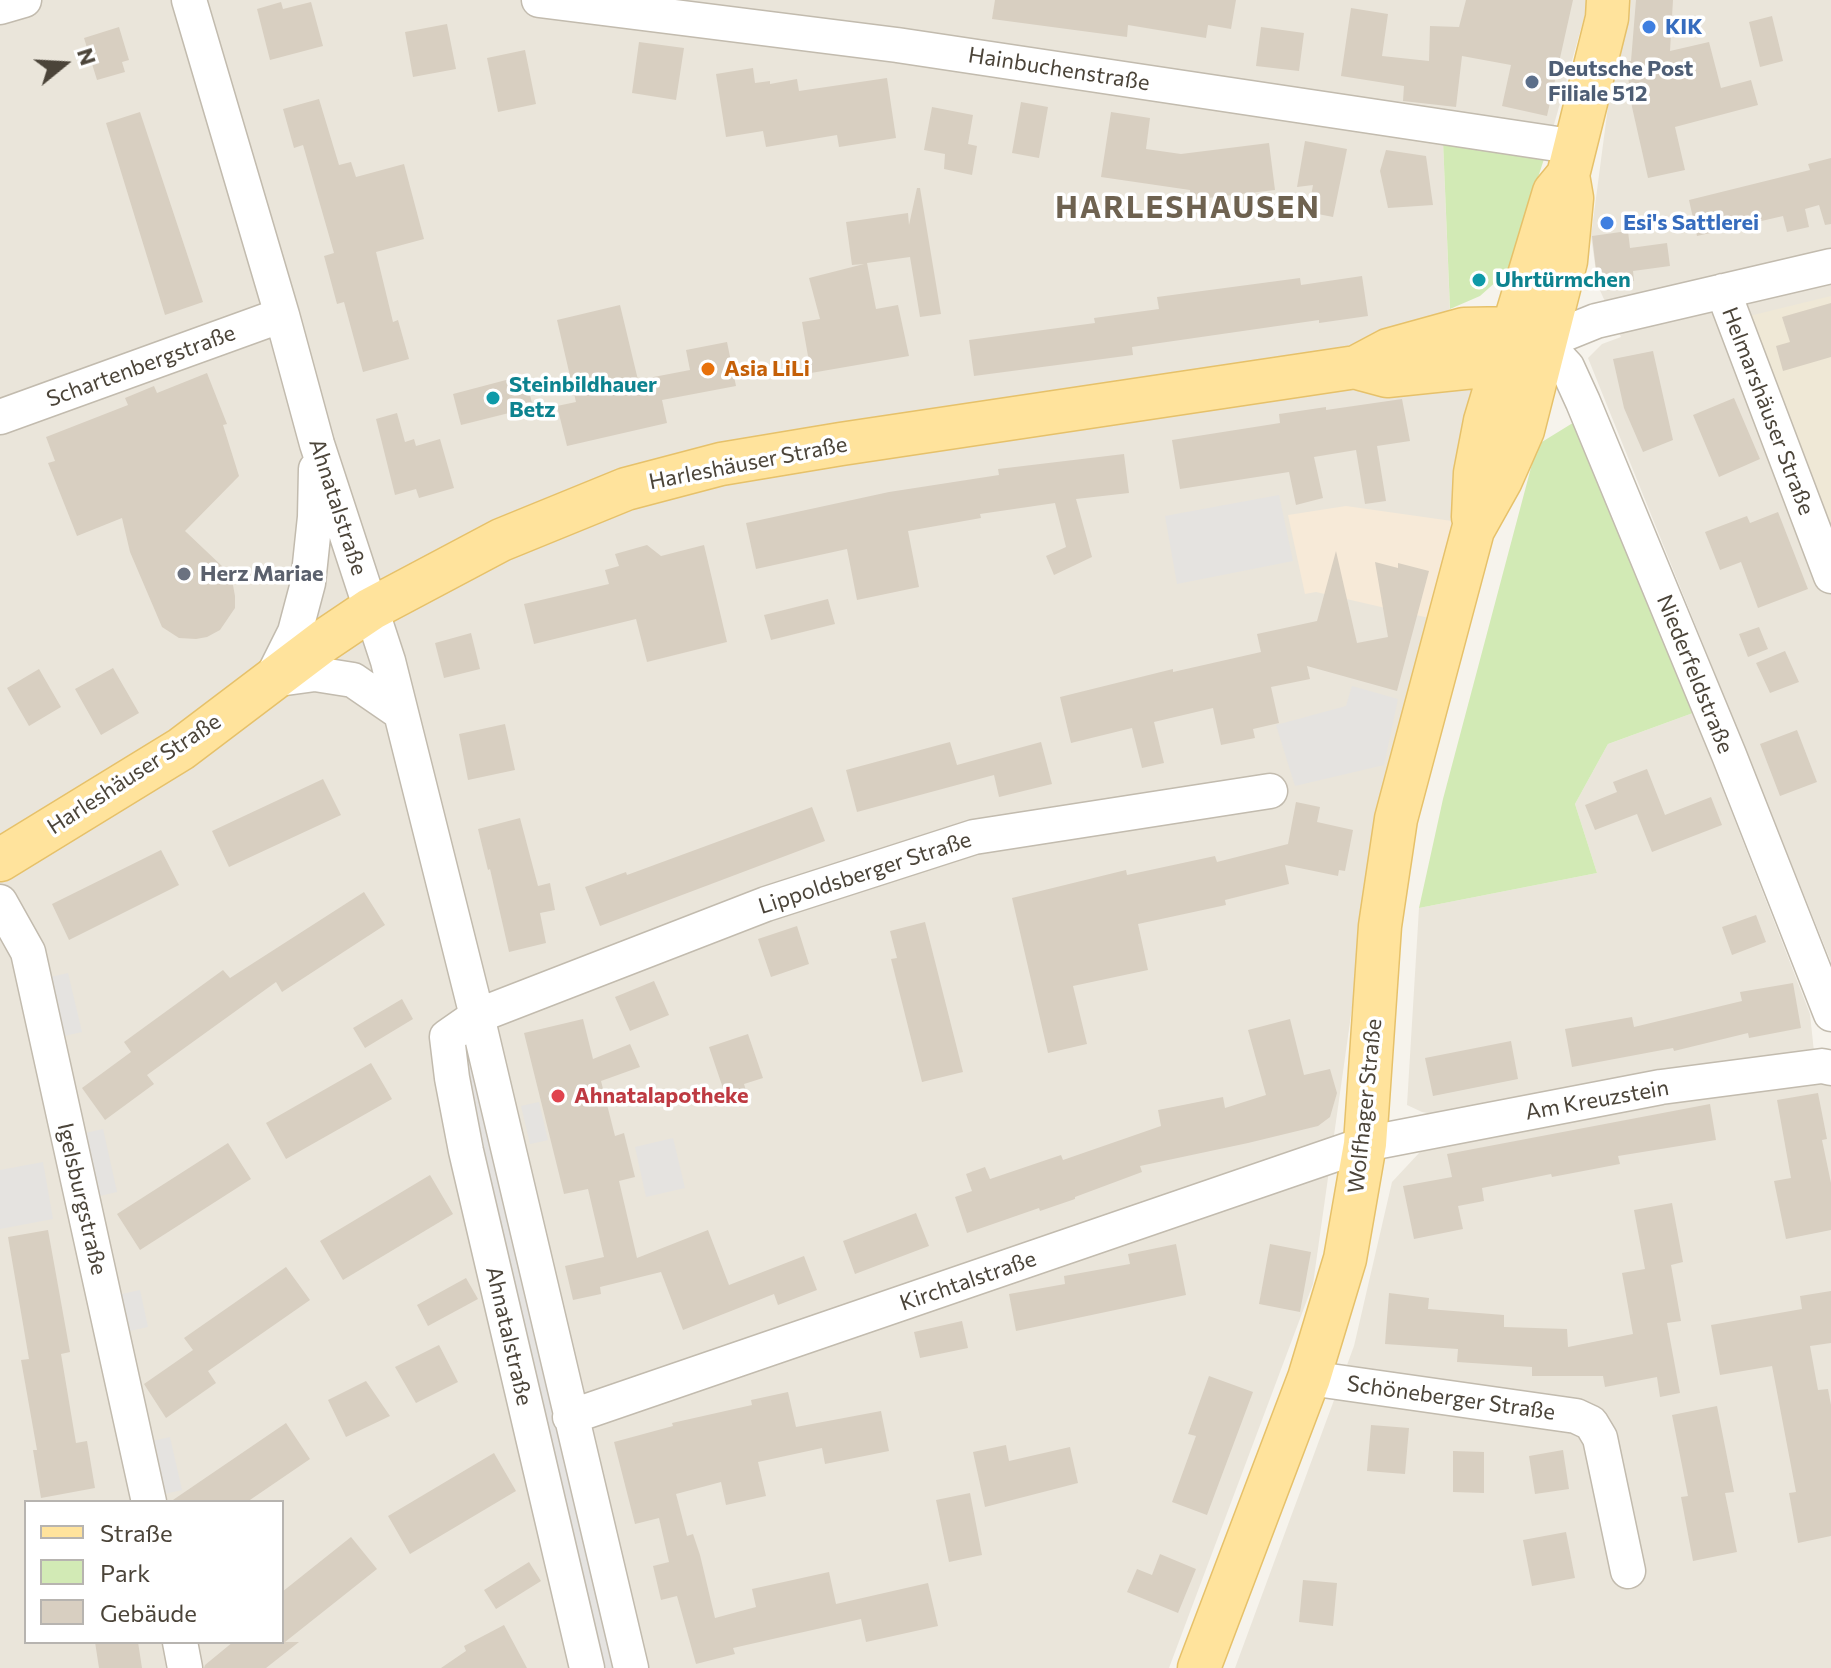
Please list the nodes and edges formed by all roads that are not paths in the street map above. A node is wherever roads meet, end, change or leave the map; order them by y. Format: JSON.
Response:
{"nodes":[{"id":1,"x":24,"y":0,"type":"edge"},
{"id":2,"x":189,"y":0,"type":"edge"},
{"id":3,"x":539,"y":0,"type":"edge"},
{"id":4,"x":1608,"y":0,"type":"edge"},
{"id":5,"x":0,"y":7,"type":"edge"},
{"id":6,"x":1573,"y":161,"type":"junction"},
{"id":7,"x":1831,"y":266,"type":"edge"},
{"id":8,"x":1526,"y":286,"type":"junction"},
{"id":9,"x":1723,"y":291,"type":"junction"},
{"id":10,"x":282,"y":315,"type":"junction"},
{"id":11,"x":1464,"y":329,"type":"junction"},
{"id":12,"x":1520,"y":345,"type":"junction"},
{"id":13,"x":1356,"y":367,"type":"junction"},
{"id":14,"x":0,"y":417,"type":"edge"},
{"id":15,"x":317,"y":444,"type":"junction"},
{"id":16,"x":1831,"y":576,"type":"edge"},
{"id":17,"x":371,"y":609,"type":"junction"},
{"id":18,"x":271,"y":681,"type":"junction"},
{"id":19,"x":401,"y":713,"type":"junction"},
{"id":20,"x":1270,"y":791,"type":"dead end"},
{"id":21,"x":0,"y":860,"type":"edge"},
{"id":22,"x":0,"y":902,"type":"edge"},
{"id":23,"x":1831,"y":1014,"type":"edge"},
{"id":24,"x":477,"y":1016,"type":"junction"},
{"id":25,"x":1831,"y":1068,"type":"edge"},
{"id":26,"x":1365,"y":1144,"type":"junction"},
{"id":27,"x":1309,"y":1378,"type":"junction"},
{"id":28,"x":570,"y":1417,"type":"junction"},
{"id":29,"x":149,"y":1500,"type":"edge"},
{"id":30,"x":1628,"y":1571,"type":"dead end"},
{"id":31,"x":180,"y":1644,"type":"edge"},
{"id":32,"x":185,"y":1668,"type":"edge"},
{"id":33,"x":587,"y":1668,"type":"edge"},
{"id":34,"x":631,"y":1668,"type":"edge"},
{"id":35,"x":1199,"y":1668,"type":"edge"}],
"edges":[{"from":1,"to":5,"type":"street"},
{"from":2,"to":10,"type":"street","name":"Ahnatalstraße"},
{"from":3,"to":6,"type":"street","name":"Hainbuchenstraße"},
{"from":4,"to":6,"type":"main road","name":"Wolfhager Straße"},
{"from":6,"to":8,"type":"main road","name":"Wolfhager Straße"},
{"from":6,"to":12,"type":"main road","name":"Wolfhager Straße"},
{"from":7,"to":9,"type":"street","name":"Helmarshäuser Straße"},
{"from":8,"to":11,"type":"main road","name":"Harleshäuser Straße"},
{"from":8,"to":12,"type":"main road","name":"Wolfhager Straße"},
{"from":9,"to":12,"type":"street","name":"Helmarshäuser Straße"},
{"from":9,"to":16,"type":"street","name":"Helmarshäuser Straße"},
{"from":10,"to":14,"type":"street","name":"Schartenbergstraße"},
{"from":10,"to":15,"type":"street","name":"Ahnatalstraße"},
{"from":11,"to":12,"type":"main road","name":"Harleshäuser Straße"},
{"from":11,"to":13,"type":"main road","name":"Harleshäuser Straße"},
{"from":12,"to":13,"type":"main road","name":"Harleshäuser Straße"},
{"from":12,"to":23,"type":"street","name":"Niederfeldstraße"},
{"from":12,"to":26,"type":"main road","name":"Wolfhager Straße"},
{"from":13,"to":17,"type":"main road","name":"Harleshäuser Straße"},
{"from":15,"to":17,"type":"street","name":"Ahnatalstraße"},
{"from":15,"to":18,"type":"street"},
{"from":17,"to":18,"type":"main road","name":"Harleshäuser Straße"},
{"from":17,"to":19,"type":"street","name":"Ahnatalstraße"},
{"from":18,"to":19,"type":"street"},
{"from":18,"to":21,"type":"main road","name":"Harleshäuser Straße"},
{"from":19,"to":24,"type":"street","name":"Ahnatalstraße"},
{"from":20,"to":24,"type":"street","name":"Lippoldsberger Straße"},
{"from":22,"to":29,"type":"street","name":"Igelsburgstraße"},
{"from":24,"to":28,"type":"street","name":"Ahnatalstraße"},
{"from":24,"to":33,"type":"street","name":"Ahnatalstraße"},
{"from":25,"to":26,"type":"street","name":"Am Kreuzstein"},
{"from":26,"to":27,"type":"main road","name":"Wolfhager Straße"},
{"from":26,"to":28,"type":"street","name":"Kirchtalstraße"},
{"from":27,"to":30,"type":"street","name":"Schöneberger Straße"},
{"from":27,"to":35,"type":"main road","name":"Wolfhager Straße"},
{"from":28,"to":34,"type":"street","name":"Ahnatalstraße"},
{"from":31,"to":32,"type":"street"}]}
